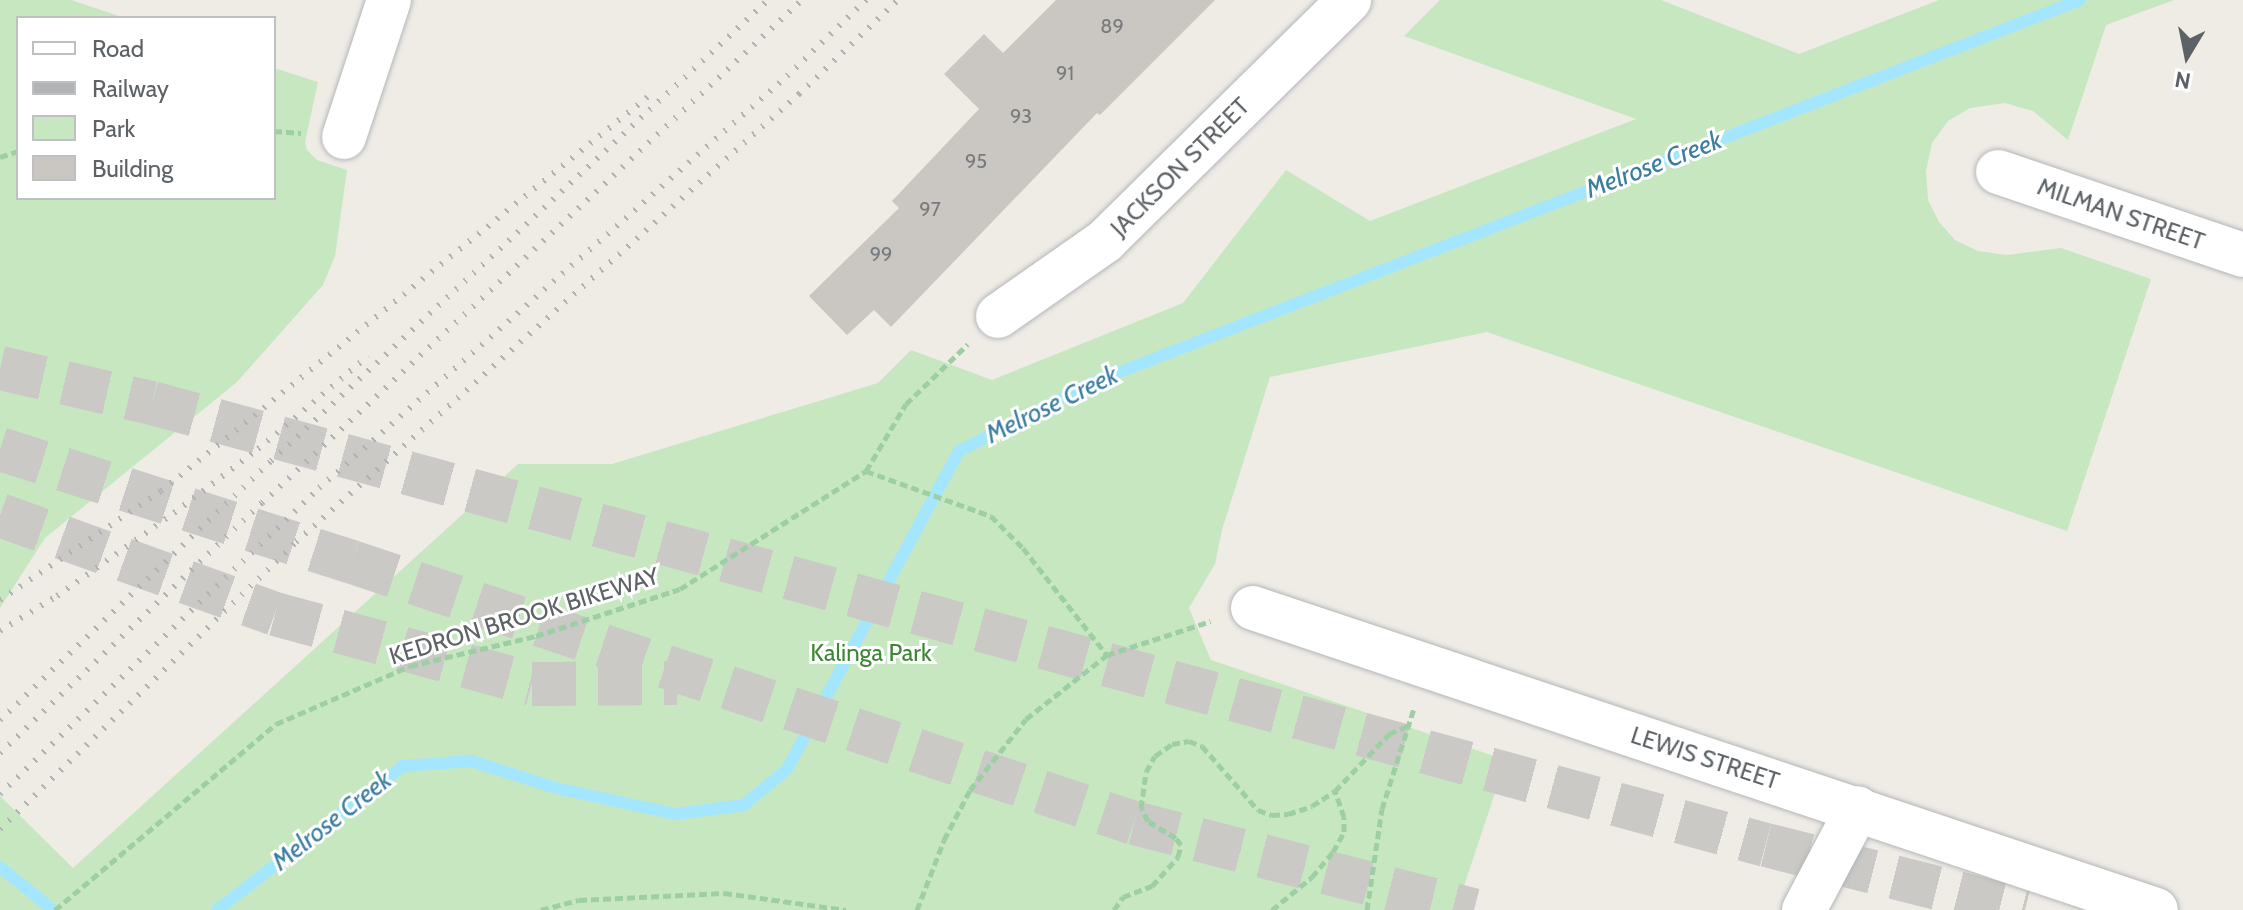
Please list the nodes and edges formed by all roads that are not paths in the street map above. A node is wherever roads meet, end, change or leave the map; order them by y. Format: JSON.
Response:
{"nodes":[{"id":1,"x":389,"y":0,"type":"edge"},
{"id":2,"x":1349,"y":0,"type":"edge"},
{"id":3,"x":344,"y":137,"type":"dead end"},
{"id":4,"x":1998,"y":172,"type":"dead end"},
{"id":5,"x":2243,"y":255,"type":"edge"},
{"id":6,"x":998,"y":316,"type":"road end"},
{"id":7,"x":1253,"y":608,"type":"road end"},
{"id":8,"x":1858,"y":808,"type":"junction"},
{"id":9,"x":1804,"y":910,"type":"edge"},
{"id":10,"x":2156,"y":910,"type":"edge"}],
"edges":[{"from":1,"to":3,"type":"street"},
{"from":2,"to":6,"type":"street","name":"JACKSON STREET"},
{"from":4,"to":5,"type":"street","name":"MILMAN STREET"},
{"from":7,"to":8,"type":"street","name":"LEWIS STREET"},
{"from":8,"to":9,"type":"street"},
{"from":8,"to":10,"type":"street","name":"LEWIS STREET"}]}
